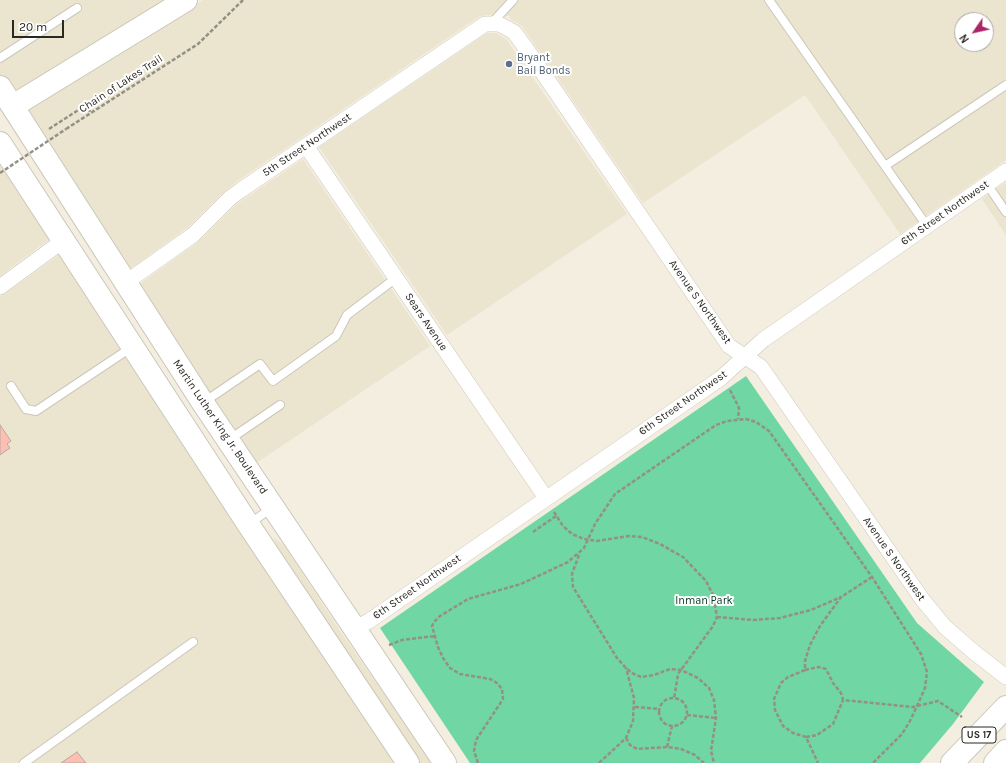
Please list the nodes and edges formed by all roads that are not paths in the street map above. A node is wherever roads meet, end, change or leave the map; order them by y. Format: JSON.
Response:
{"nodes":[{"id":1,"x":186,"y":0,"type":"edge"},
{"id":2,"x":513,"y":0,"type":"edge"},
{"id":3,"x":769,"y":0,"type":"edge"},
{"id":4,"x":77,"y":8,"type":"dead end"},
{"id":5,"x":495,"y":24,"type":"junction"},
{"id":6,"x":0,"y":58,"type":"edge"},
{"id":7,"x":1006,"y":85,"type":"edge"},
{"id":8,"x":0,"y":87,"type":"edge"},
{"id":9,"x":13,"y":106,"type":"junction"},
{"id":10,"x":0,"y":143,"type":"edge"},
{"id":11,"x":306,"y":146,"type":"junction"},
{"id":12,"x":885,"y":166,"type":"junction"},
{"id":13,"x":1006,"y":171,"type":"edge"},
{"id":14,"x":987,"y":184,"type":"junction"},
{"id":15,"x":1006,"y":212,"type":"edge"},
{"id":16,"x":927,"y":226,"type":"junction"},
{"id":17,"x":64,"y":240,"type":"junction"},
{"id":18,"x":396,"y":278,"type":"junction"},
{"id":19,"x":125,"y":283,"type":"junction"},
{"id":20,"x":0,"y":287,"type":"edge"},
{"id":21,"x":132,"y":347,"type":"junction"},
{"id":22,"x":745,"y":356,"type":"junction"},
{"id":23,"x":11,"y":386,"type":"dead end"},
{"id":24,"x":203,"y":403,"type":"junction"},
{"id":25,"x":280,"y":405,"type":"dead end"},
{"id":26,"x":229,"y":440,"type":"junction"},
{"id":27,"x":546,"y":498,"type":"junction"},
{"id":28,"x":273,"y":507,"type":"junction"},
{"id":29,"x":248,"y":524,"type":"junction"},
{"id":30,"x":355,"y":628,"type":"junction"},
{"id":31,"x":193,"y":642,"type":"dead end"},
{"id":32,"x":1006,"y":676,"type":"edge"},
{"id":33,"x":1006,"y":708,"type":"edge"},
{"id":34,"x":1006,"y":751,"type":"edge"},
{"id":35,"x":24,"y":763,"type":"edge"},
{"id":36,"x":408,"y":763,"type":"edge"},
{"id":37,"x":445,"y":763,"type":"edge"},
{"id":38,"x":952,"y":763,"type":"edge"},
{"id":39,"x":966,"y":763,"type":"edge"},
{"id":40,"x":995,"y":763,"type":"edge"}],
"edges":[{"from":1,"to":9,"type":"main road"},
{"from":2,"to":5,"type":"lane"},
{"from":3,"to":12,"type":"lane"},
{"from":4,"to":6,"type":"lane"},
{"from":5,"to":11,"type":"street","name":"5th Street Northwest"},
{"from":5,"to":22,"type":"street","name":"Avenue S Northwest"},
{"from":7,"to":12,"type":"lane"},
{"from":8,"to":9,"type":"main road","name":"Martin Luther King Jr. Boulevard"},
{"from":9,"to":19,"type":"main road","name":"Martin Luther King Jr. Boulevard"},
{"from":10,"to":17,"type":"main road"},
{"from":11,"to":18,"type":"street","name":"Sears Avenue"},
{"from":11,"to":19,"type":"street","name":"5th Street Northwest"},
{"from":12,"to":16,"type":"lane"},
{"from":13,"to":14,"type":"street","name":"6th Street Northwest"},
{"from":14,"to":15,"type":"lane"},
{"from":14,"to":16,"type":"street","name":"6th Street Northwest"},
{"from":16,"to":22,"type":"street","name":"6th Street Northwest"},
{"from":17,"to":20,"type":"street"},
{"from":17,"to":21,"type":"main road"},
{"from":18,"to":24,"type":"lane"},
{"from":18,"to":27,"type":"street","name":"Sears Avenue"},
{"from":19,"to":24,"type":"main road","name":"Martin Luther King Jr. Boulevard"},
{"from":21,"to":23,"type":"lane"},
{"from":21,"to":29,"type":"main road"},
{"from":22,"to":27,"type":"street","name":"6th Street Northwest"},
{"from":22,"to":32,"type":"street","name":"Avenue S Northwest"},
{"from":24,"to":26,"type":"main road","name":"Martin Luther King Jr. Boulevard"},
{"from":25,"to":26,"type":"lane"},
{"from":26,"to":28,"type":"main road","name":"Martin Luther King Jr. Boulevard"},
{"from":27,"to":30,"type":"street","name":"6th Street Northwest"},
{"from":28,"to":29,"type":"lane"},
{"from":28,"to":30,"type":"main road","name":"Martin Luther King Jr. Boulevard"},
{"from":29,"to":36,"type":"main road"},
{"from":30,"to":37,"type":"main road","name":"Martin Luther King Jr. Boulevard"},
{"from":31,"to":35,"type":"lane"},
{"from":33,"to":38,"type":"main road","number":"US 17"},
{"from":33,"to":39,"type":"main road"},
{"from":34,"to":40,"type":"main road","number":"US 17"}]}
